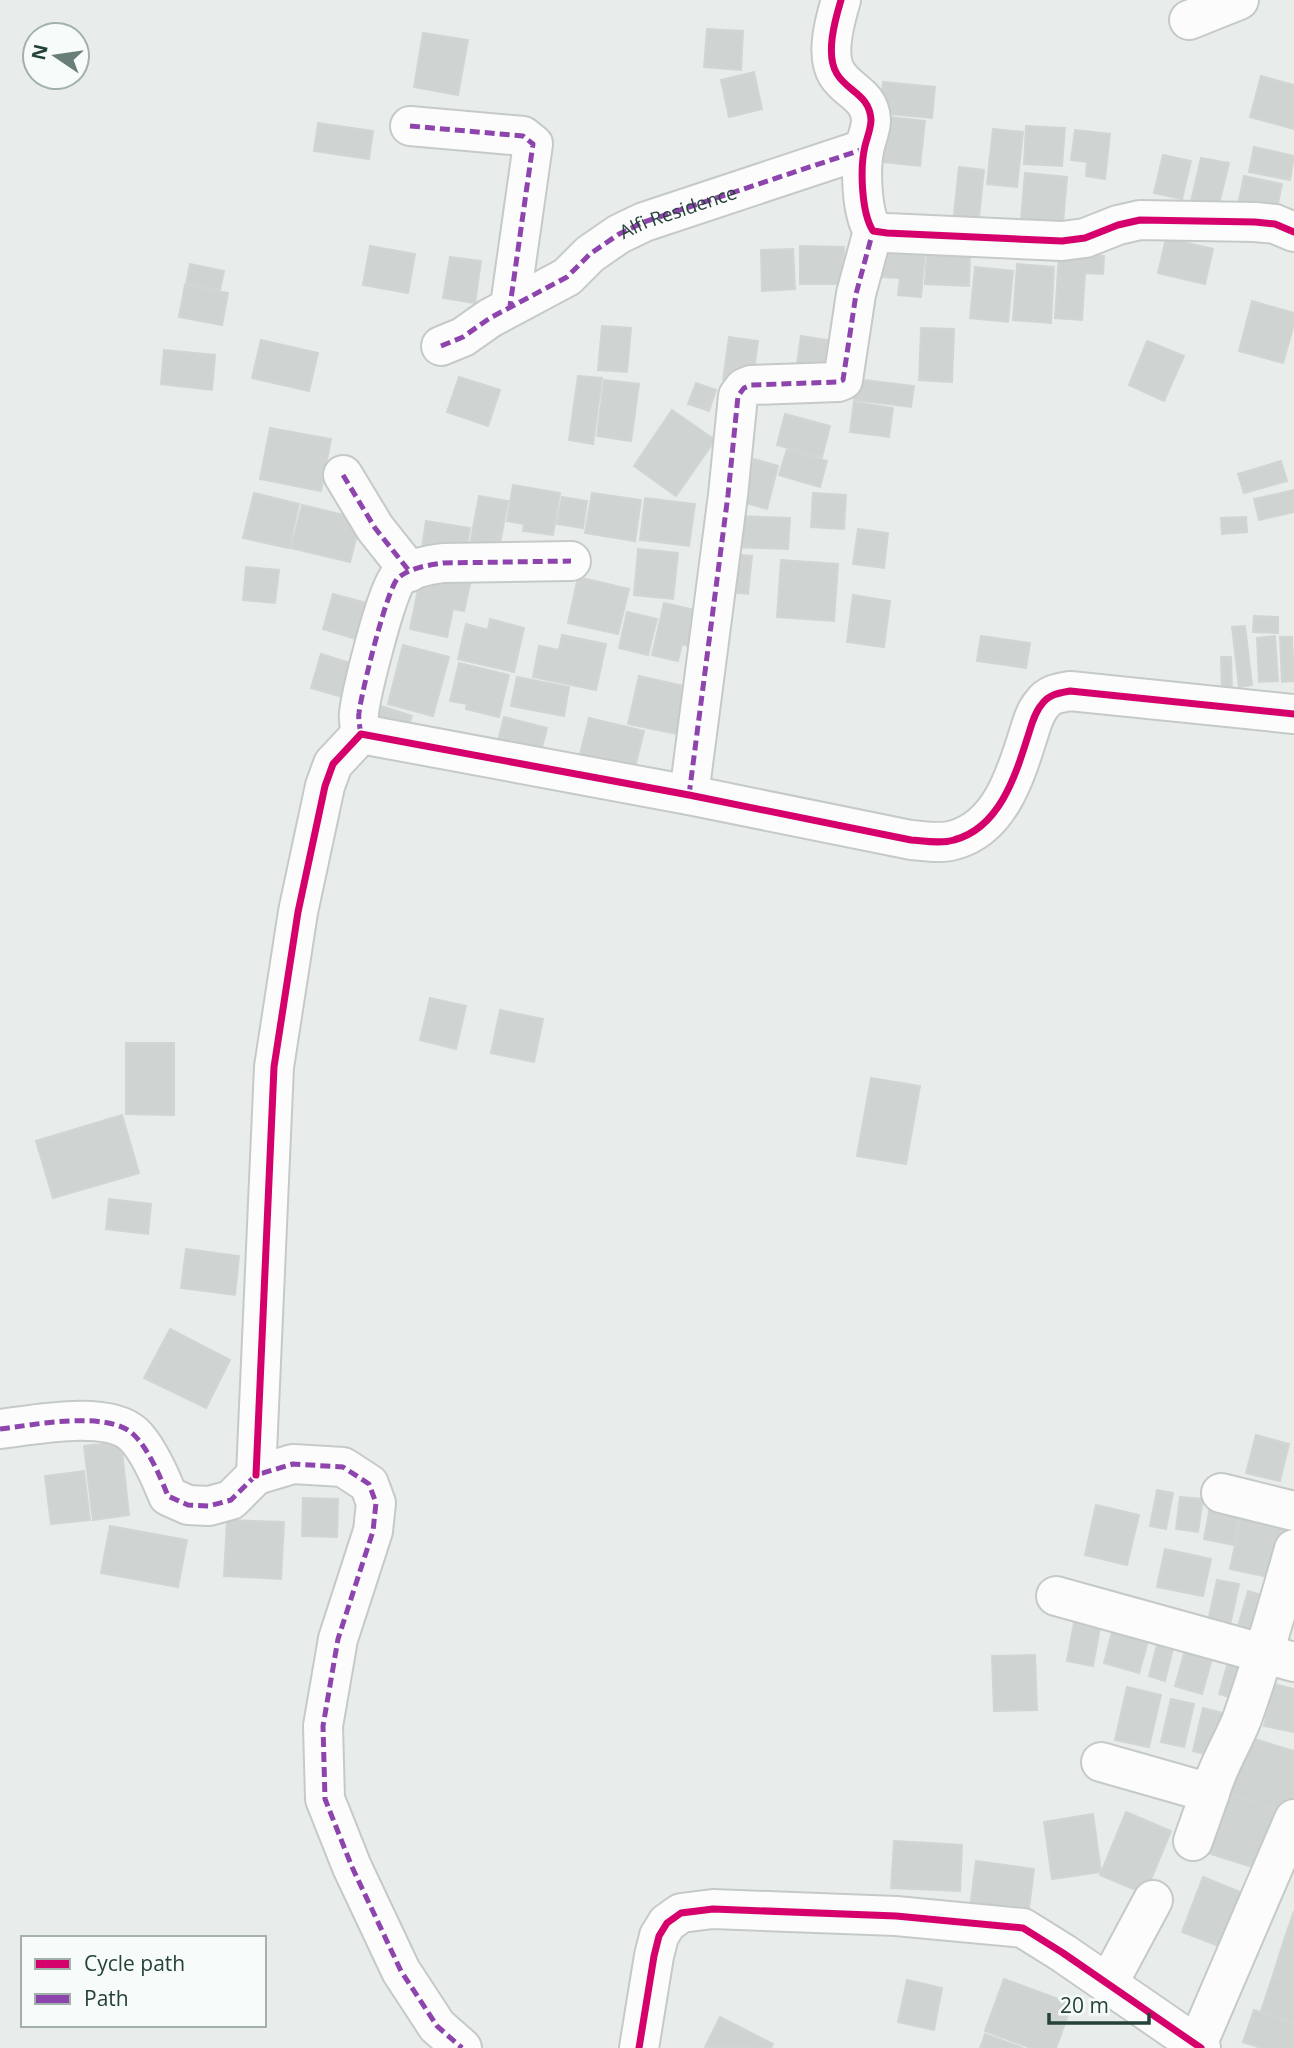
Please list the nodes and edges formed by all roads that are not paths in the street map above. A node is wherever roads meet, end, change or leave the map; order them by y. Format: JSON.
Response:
{"nodes":[{"id":1,"x":841,"y":0,"type":"edge"},
{"id":2,"x":1239,"y":0,"type":"edge"},
{"id":3,"x":1189,"y":20,"type":"dead end"},
{"id":4,"x":410,"y":126,"type":"dead end"},
{"id":5,"x":864,"y":149,"type":"junction"},
{"id":6,"x":873,"y":230,"type":"junction"},
{"id":7,"x":1294,"y":232,"type":"edge"},
{"id":8,"x":510,"y":306,"type":"junction"},
{"id":9,"x":441,"y":346,"type":"dead end"},
{"id":10,"x":343,"y":475,"type":"dead end"},
{"id":11,"x":571,"y":561,"type":"dead end"},
{"id":12,"x":410,"y":572,"type":"junction"},
{"id":13,"x":1294,"y":714,"type":"edge"},
{"id":14,"x":361,"y":734,"type":"junction"},
{"id":15,"x":689,"y":795,"type":"junction"},
{"id":16,"x":0,"y":1429,"type":"edge"},
{"id":17,"x":256,"y":1475,"type":"junction"},
{"id":18,"x":1221,"y":1493,"type":"dead end"},
{"id":19,"x":1294,"y":1511,"type":"edge"},
{"id":20,"x":1294,"y":1549,"type":"edge"},
{"id":21,"x":1056,"y":1596,"type":"dead end"},
{"id":22,"x":1280,"y":1658,"type":"edge"},
{"id":23,"x":1101,"y":1762,"type":"dead end"},
{"id":24,"x":1210,"y":1793,"type":"junction"},
{"id":25,"x":1294,"y":1819,"type":"edge"},
{"id":26,"x":1193,"y":1841,"type":"dead end"},
{"id":27,"x":1153,"y":1899,"type":"dead end"},
{"id":28,"x":1108,"y":1984,"type":"junction"},
{"id":29,"x":1199,"y":2047,"type":"edge"},
{"id":30,"x":462,"y":2048,"type":"edge"},
{"id":31,"x":639,"y":2048,"type":"edge"}],
"edges":[{"from":1,"to":5,"type":"street"},
{"from":2,"to":3,"type":"street"},
{"from":4,"to":8,"type":"street"},
{"from":5,"to":6,"type":"street"},
{"from":5,"to":8,"type":"street","name":"Alfi Residence"},
{"from":6,"to":7,"type":"street"},
{"from":6,"to":15,"type":"street"},
{"from":8,"to":9,"type":"street","name":"Alfi Residence"},
{"from":10,"to":12,"type":"street"},
{"from":11,"to":12,"type":"street"},
{"from":12,"to":14,"type":"street"},
{"from":13,"to":15,"type":"street"},
{"from":14,"to":15,"type":"street"},
{"from":14,"to":17,"type":"street"},
{"from":16,"to":17,"type":"street"},
{"from":17,"to":30,"type":"street"},
{"from":18,"to":19,"type":"street"},
{"from":20,"to":22,"type":"street"},
{"from":21,"to":22,"type":"street"},
{"from":22,"to":24,"type":"street"},
{"from":23,"to":24,"type":"street"},
{"from":24,"to":26,"type":"street"},
{"from":25,"to":29,"type":"street"},
{"from":27,"to":28,"type":"street"},
{"from":28,"to":29,"type":"street"},
{"from":28,"to":31,"type":"street"}]}
